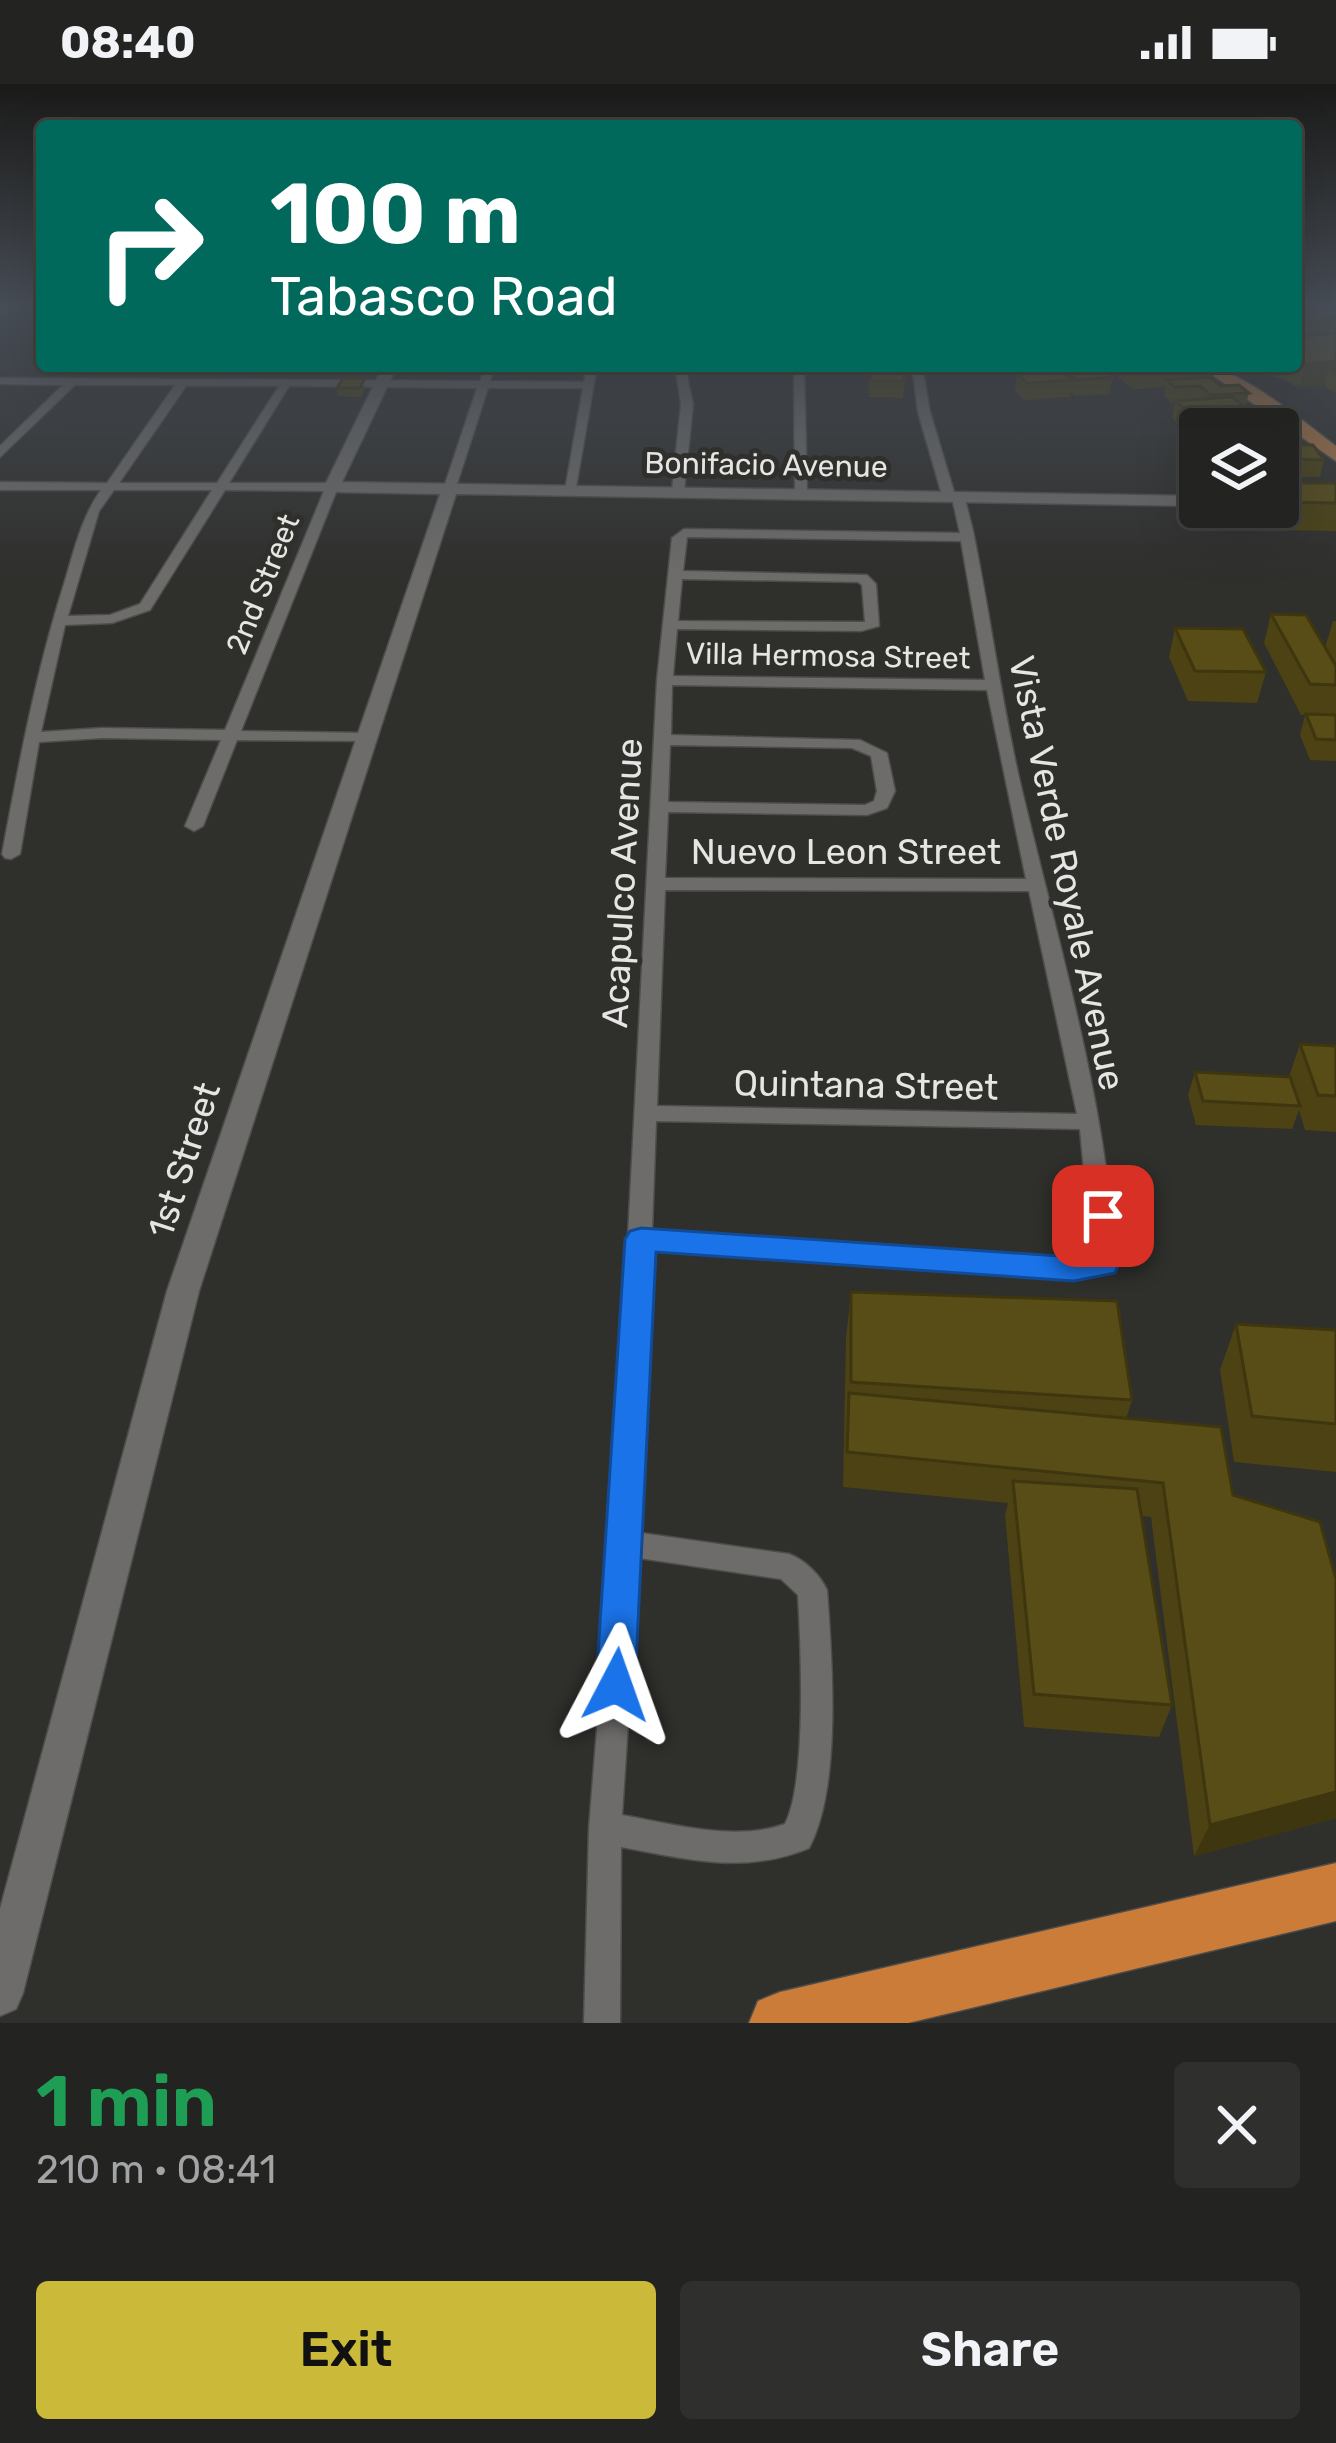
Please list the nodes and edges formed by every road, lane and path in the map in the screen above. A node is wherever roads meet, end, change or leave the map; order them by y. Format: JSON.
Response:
{"nodes":[{"id":1,"x":58,"y":395,"type":"edge"},
{"id":2,"x":173,"y":395,"type":"edge"},
{"id":3,"x":278,"y":395,"type":"edge"},
{"id":4,"x":376,"y":395,"type":"edge"},
{"id":5,"x":480,"y":395,"type":"edge"},
{"id":6,"x":586,"y":395,"type":"edge"},
{"id":7,"x":685,"y":395,"type":"edge"},
{"id":8,"x":799,"y":395,"type":"edge"},
{"id":9,"x":921,"y":395,"type":"edge"},
{"id":10,"x":1257,"y":395,"type":"edge"},
{"id":11,"x":0,"y":453,"type":"edge"},
{"id":12,"x":1336,"y":455,"type":"edge"},
{"id":13,"x":0,"y":486,"type":"edge"},
{"id":14,"x":108,"y":487,"type":"junction"},
{"id":15,"x":332,"y":487,"type":"junction"},
{"id":16,"x":220,"y":488,"type":"junction"},
{"id":17,"x":449,"y":490,"type":"junction"},
{"id":18,"x":572,"y":490,"type":"junction"},
{"id":19,"x":678,"y":490,"type":"junction"},
{"id":20,"x":801,"y":493,"type":"junction"},
{"id":21,"x":953,"y":495,"type":"junction"},
{"id":22,"x":1179,"y":500,"type":"edge"},
{"id":23,"x":966,"y":537,"type":"junction"},
{"id":24,"x":677,"y":575,"type":"junction"},
{"id":25,"x":59,"y":621,"type":"junction"},
{"id":26,"x":673,"y":625,"type":"junction"},
{"id":27,"x":665,"y":680,"type":"junction"},
{"id":28,"x":991,"y":686,"type":"junction"},
{"id":29,"x":229,"y":737,"type":"junction"},
{"id":30,"x":32,"y":738,"type":"junction"},
{"id":31,"x":366,"y":738,"type":"junction"},
{"id":32,"x":662,"y":740,"type":"junction"},
{"id":33,"x":660,"y":807,"type":"junction"},
{"id":34,"x":194,"y":826,"type":"dead end"},
{"id":35,"x":10,"y":854,"type":"dead end"},
{"id":36,"x":655,"y":884,"type":"junction"},
{"id":37,"x":1036,"y":885,"type":"junction"},
{"id":38,"x":644,"y":1113,"type":"junction"},
{"id":39,"x":1087,"y":1122,"type":"junction"},
{"id":40,"x":641,"y":1239,"type":"junction"},
{"id":41,"x":626,"y":1543,"type":"junction"},
{"id":42,"x":605,"y":1828,"type":"junction"},
{"id":43,"x":1336,"y":1892,"type":"edge"},
{"id":44,"x":0,"y":1993,"type":"edge"},
{"id":45,"x":602,"y":2023,"type":"edge"},
{"id":46,"x":780,"y":2023,"type":"edge"}],
"edges":[{"from":1,"to":11,"type":"street"},
{"from":2,"to":14,"type":"street"},
{"from":3,"to":16,"type":"street"},
{"from":4,"to":15,"type":"street","name":"2nd Street"},
{"from":5,"to":17,"type":"street","name":"1st Street"},
{"from":6,"to":18,"type":"street"},
{"from":7,"to":19,"type":"street"},
{"from":8,"to":20,"type":"street"},
{"from":9,"to":21,"type":"street","name":"Vista Verde Royale Avenue"},
{"from":10,"to":12,"type":"main road"},
{"from":13,"to":14,"type":"street"},
{"from":14,"to":16,"type":"street"},
{"from":14,"to":25,"type":"street"},
{"from":15,"to":16,"type":"street"},
{"from":15,"to":17,"type":"street","name":"Bonifacio Avenue"},
{"from":15,"to":29,"type":"street","name":"2nd Street"},
{"from":16,"to":25,"type":"street"},
{"from":17,"to":18,"type":"street","name":"Bonifacio Avenue"},
{"from":17,"to":31,"type":"street","name":"1st Street"},
{"from":18,"to":19,"type":"street","name":"Bonifacio Avenue"},
{"from":19,"to":20,"type":"street","name":"Bonifacio Avenue"},
{"from":20,"to":21,"type":"street","name":"Bonifacio Avenue"},
{"from":21,"to":22,"type":"street","name":"Bonifacio Avenue"},
{"from":21,"to":23,"type":"street","name":"Vista Verde Royale Avenue"},
{"from":23,"to":24,"type":"street","name":"Acapulco Avenue"},
{"from":23,"to":28,"type":"street","name":"Vista Verde Royale Avenue"},
{"from":24,"to":26,"type":"street","name":"Acapulco Avenue"},
{"from":24,"to":26,"type":"street"},
{"from":25,"to":30,"type":"street"},
{"from":26,"to":27,"type":"street","name":"Acapulco Avenue"},
{"from":27,"to":28,"type":"street","name":"Villa Hermosa Street"},
{"from":27,"to":32,"type":"street","name":"Acapulco Avenue"},
{"from":28,"to":37,"type":"street","name":"Vista Verde Royale Avenue"},
{"from":29,"to":30,"type":"street"},
{"from":29,"to":31,"type":"street"},
{"from":29,"to":34,"type":"street","name":"2nd Street"},
{"from":30,"to":35,"type":"street"},
{"from":31,"to":44,"type":"street","name":"1st Street"},
{"from":32,"to":33,"type":"street","name":"Acapulco Avenue"},
{"from":32,"to":33,"type":"street"},
{"from":33,"to":36,"type":"street","name":"Acapulco Avenue"},
{"from":36,"to":37,"type":"street","name":"Nuevo Leon Street"},
{"from":36,"to":38,"type":"street","name":"Acapulco Avenue"},
{"from":37,"to":39,"type":"street","name":"Vista Verde Royale Avenue"},
{"from":38,"to":39,"type":"street","name":"Quintana Street"},
{"from":38,"to":40,"type":"street","name":"Acapulco Avenue"},
{"from":39,"to":40,"type":"street","name":"Vista Verde Royale Avenue"},
{"from":40,"to":41,"type":"street","name":"Acapulco Avenue"},
{"from":41,"to":42,"type":"street","name":"Acapulco Avenue"},
{"from":41,"to":42,"type":"street"},
{"from":42,"to":45,"type":"street","name":"Acapulco Avenue"},
{"from":43,"to":46,"type":"highway"}]}
